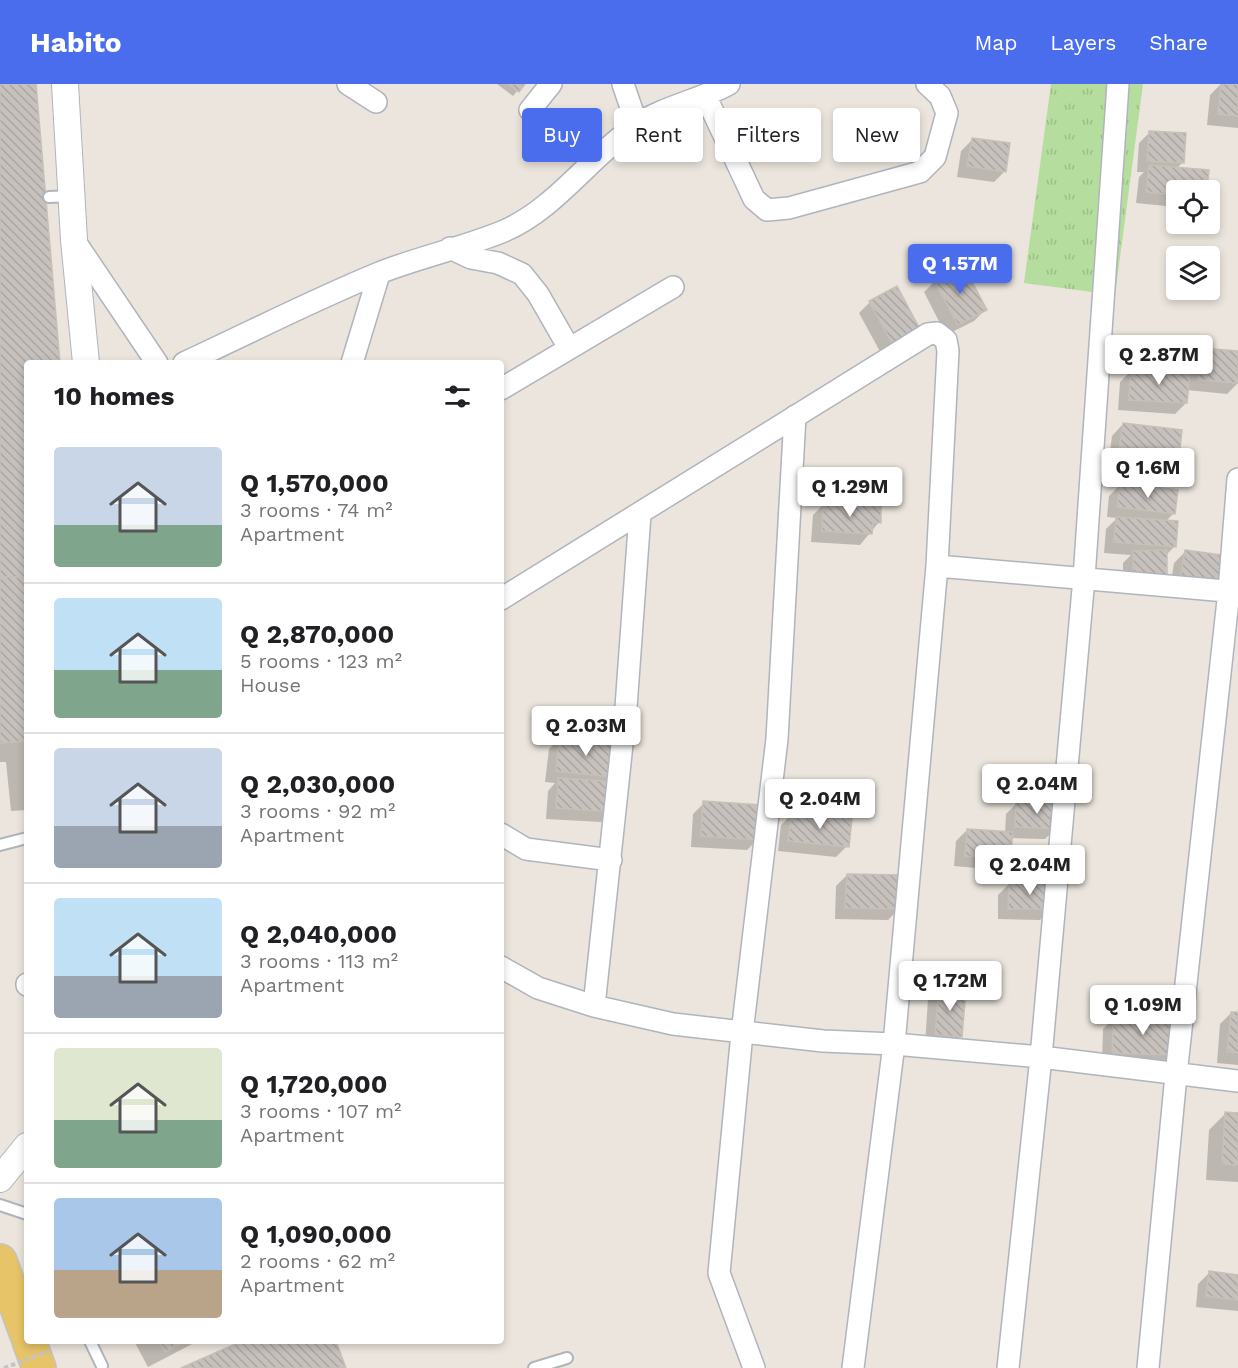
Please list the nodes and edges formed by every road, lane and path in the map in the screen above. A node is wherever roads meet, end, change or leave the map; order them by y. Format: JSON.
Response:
{"nodes":[{"id":1,"x":65,"y":84,"type":"edge"},
{"id":2,"x":348,"y":84,"type":"edge"},
{"id":3,"x":551,"y":84,"type":"edge"},
{"id":4,"x":622,"y":84,"type":"edge"},
{"id":5,"x":729,"y":84,"type":"edge"},
{"id":6,"x":927,"y":84,"type":"edge"},
{"id":7,"x":1118,"y":84,"type":"edge"},
{"id":8,"x":706,"y":97,"type":"junction"},
{"id":9,"x":376,"y":102,"type":"dead end"},
{"id":10,"x":532,"y":108,"type":"edge"},
{"id":11,"x":631,"y":108,"type":"edge"},
{"id":12,"x":668,"y":108,"type":"edge"},
{"id":13,"x":614,"y":142,"type":"edge"},
{"id":14,"x":74,"y":240,"type":"junction"},
{"id":15,"x":450,"y":248,"type":"junction"},
{"id":16,"x":379,"y":273,"type":"junction"},
{"id":17,"x":673,"y":287,"type":"dead end"},
{"id":18,"x":569,"y":348,"type":"junction"},
{"id":19,"x":86,"y":360,"type":"edge"},
{"id":20,"x":155,"y":360,"type":"edge"},
{"id":21,"x":190,"y":360,"type":"edge"},
{"id":22,"x":353,"y":360,"type":"edge"},
{"id":23,"x":504,"y":387,"type":"edge"},
{"id":24,"x":795,"y":416,"type":"junction"},
{"id":25,"x":1238,"y":479,"type":"edge"},
{"id":26,"x":640,"y":514,"type":"junction"},
{"id":27,"x":937,"y":566,"type":"junction"},
{"id":28,"x":1084,"y":579,"type":"junction"},
{"id":29,"x":1234,"y":592,"type":"edge"},
{"id":30,"x":504,"y":597,"type":"edge"},
{"id":31,"x":504,"y":836,"type":"edge"},
{"id":32,"x":24,"y":839,"type":"edge"},
{"id":33,"x":0,"y":845,"type":"edge"},
{"id":34,"x":611,"y":860,"type":"junction"},
{"id":35,"x":504,"y":969,"type":"edge"},
{"id":36,"x":594,"y":1006,"type":"junction"},
{"id":37,"x":742,"y":1033,"type":"junction"},
{"id":38,"x":894,"y":1044,"type":"junction"},
{"id":39,"x":1041,"y":1058,"type":"junction"},
{"id":40,"x":1176,"y":1075,"type":"junction"},
{"id":41,"x":1238,"y":1081,"type":"edge"},
{"id":42,"x":24,"y":1150,"type":"edge"},
{"id":43,"x":0,"y":1179,"type":"edge"},
{"id":44,"x":0,"y":1205,"type":"edge"},
{"id":45,"x":24,"y":1213,"type":"edge"},
{"id":46,"x":0,"y":1261,"type":"edge"},
{"id":47,"x":24,"y":1318,"type":"edge"},
{"id":48,"x":24,"y":1343,"type":"edge"},
{"id":49,"x":91,"y":1344,"type":"edge"},
{"id":50,"x":567,"y":1358,"type":"dead end"},
{"id":51,"x":102,"y":1366,"type":"dead end"},
{"id":52,"x":4,"y":1368,"type":"edge"},
{"id":53,"x":534,"y":1368,"type":"edge"},
{"id":54,"x":754,"y":1368,"type":"edge"},
{"id":55,"x":853,"y":1368,"type":"edge"},
{"id":56,"x":1008,"y":1368,"type":"edge"},
{"id":57,"x":1148,"y":1368,"type":"edge"}],
"edges":[{"from":1,"to":14,"type":"street"},
{"from":2,"to":9,"type":"street"},
{"from":3,"to":10,"type":"street"},
{"from":4,"to":11,"type":"street"},
{"from":5,"to":8,"type":"street"},
{"from":6,"to":8,"type":"street"},
{"from":7,"to":28,"type":"street"},
{"from":8,"to":12,"type":"street"},
{"from":13,"to":15,"type":"street"},
{"from":14,"to":19,"type":"street"},
{"from":14,"to":20,"type":"street"},
{"from":15,"to":16,"type":"street"},
{"from":15,"to":18,"type":"street"},
{"from":16,"to":21,"type":"street"},
{"from":16,"to":22,"type":"street"},
{"from":17,"to":18,"type":"street"},
{"from":18,"to":23,"type":"street"},
{"from":24,"to":26,"type":"street"},
{"from":24,"to":27,"type":"street"},
{"from":24,"to":37,"type":"street"},
{"from":25,"to":29,"type":"street"},
{"from":26,"to":30,"type":"street"},
{"from":26,"to":34,"type":"street"},
{"from":27,"to":28,"type":"street"},
{"from":27,"to":38,"type":"street"},
{"from":28,"to":29,"type":"street"},
{"from":28,"to":39,"type":"street"},
{"from":29,"to":40,"type":"street"},
{"from":31,"to":34,"type":"street"},
{"from":32,"to":33,"type":"lane"},
{"from":34,"to":36,"type":"street"},
{"from":35,"to":36,"type":"street"},
{"from":36,"to":37,"type":"street"},
{"from":37,"to":38,"type":"street"},
{"from":37,"to":54,"type":"street"},
{"from":38,"to":39,"type":"street"},
{"from":38,"to":55,"type":"street"},
{"from":39,"to":40,"type":"street"},
{"from":39,"to":56,"type":"street"},
{"from":40,"to":41,"type":"street"},
{"from":40,"to":57,"type":"street"},
{"from":42,"to":43,"type":"street"},
{"from":44,"to":45,"type":"lane"},
{"from":46,"to":47,"type":"main road"},
{"from":48,"to":52,"type":"path","bridge":true},
{"from":49,"to":51,"type":"lane"},
{"from":50,"to":53,"type":"lane"}]}
